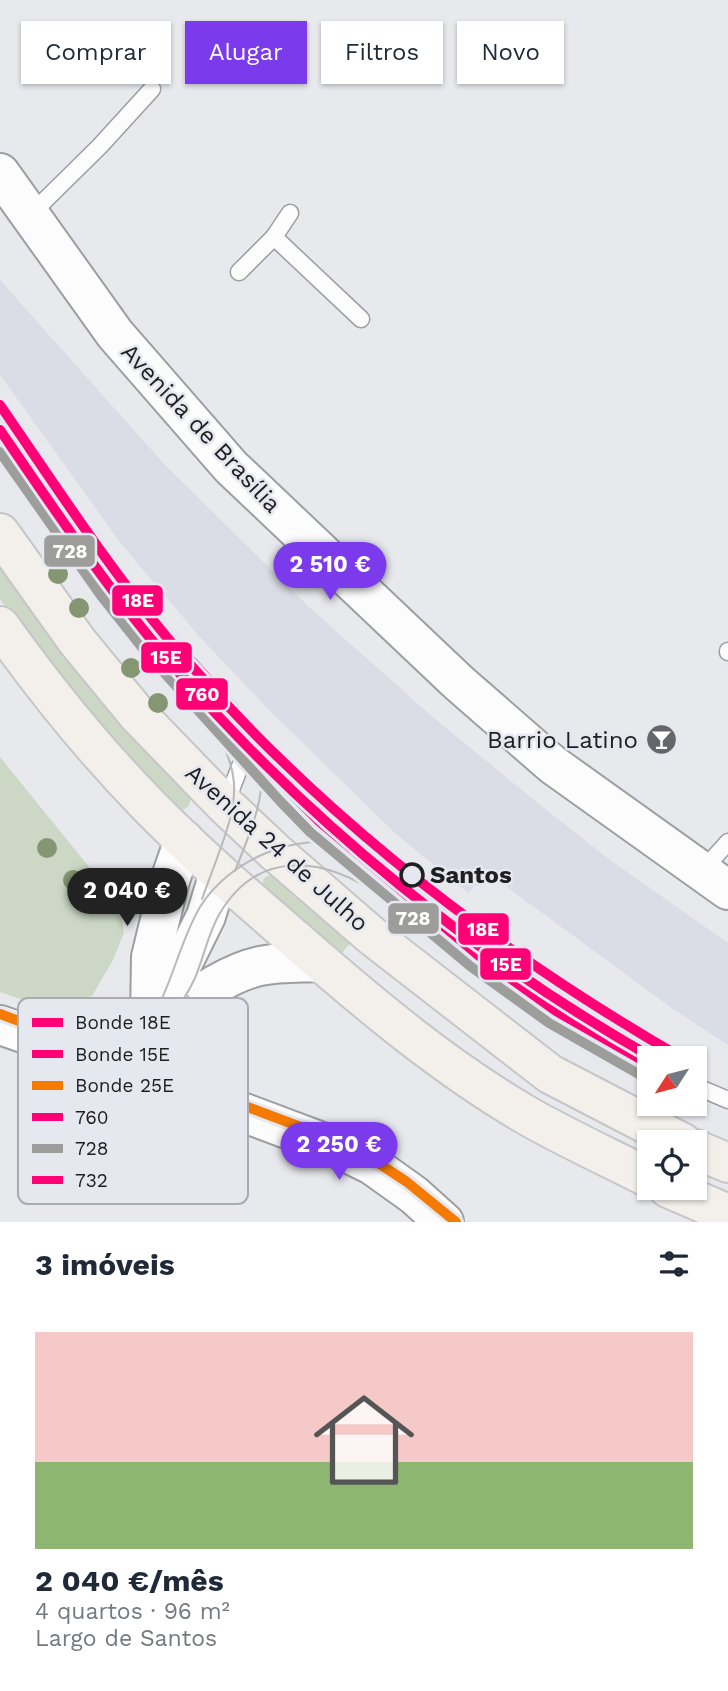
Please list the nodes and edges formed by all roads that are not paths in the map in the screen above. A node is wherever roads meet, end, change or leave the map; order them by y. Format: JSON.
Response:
{"nodes":[{"id":1,"x":152,"y":89,"type":"dead end"},
{"id":2,"x":0,"y":173,"type":"edge"},
{"id":3,"x":290,"y":213,"type":"dead end"},
{"id":4,"x":30,"y":215,"type":"junction"},
{"id":5,"x":274,"y":237,"type":"junction"},
{"id":6,"x":239,"y":272,"type":"dead end"},
{"id":7,"x":361,"y":319,"type":"dead end"},
{"id":8,"x":0,"y":428,"type":"edge"},
{"id":9,"x":0,"y":533,"type":"edge"},
{"id":10,"x":0,"y":626,"type":"edge"},
{"id":11,"x":248,"y":746,"type":"junction"},
{"id":12,"x":225,"y":805,"type":"junction"},
{"id":13,"x":184,"y":840,"type":"junction"},
{"id":14,"x":728,"y":842,"type":"edge"},
{"id":15,"x":219,"y":873,"type":"junction"},
{"id":16,"x":715,"y":881,"type":"edge"},
{"id":17,"x":320,"y":962,"type":"junction"},
{"id":18,"x":150,"y":998,"type":"edge"},
{"id":19,"x":165,"y":998,"type":"edge"},
{"id":20,"x":196,"y":998,"type":"edge"},
{"id":21,"x":0,"y":1025,"type":"edge"},
{"id":22,"x":18,"y":1031,"type":"edge"},
{"id":23,"x":637,"y":1057,"type":"edge"},
{"id":24,"x":707,"y":1091,"type":"edge"},
{"id":25,"x":728,"y":1100,"type":"edge"},
{"id":26,"x":248,"y":1114,"type":"edge"},
{"id":27,"x":658,"y":1130,"type":"edge"},
{"id":28,"x":707,"y":1154,"type":"edge"},
{"id":29,"x":728,"y":1163,"type":"edge"},
{"id":30,"x":637,"y":1172,"type":"edge"},
{"id":31,"x":696,"y":1200,"type":"edge"},
{"id":32,"x":728,"y":1214,"type":"edge"},
{"id":33,"x":444,"y":1222,"type":"edge"}],
"edges":[{"from":1,"to":4,"type":"lane"},
{"from":2,"to":4,"type":"street","name":"Avenida de Brasília"},
{"from":3,"to":5,"type":"lane"},
{"from":4,"to":16,"type":"street","name":"Avenida de Brasília"},
{"from":5,"to":6,"type":"lane"},
{"from":5,"to":7,"type":"lane"},
{"from":8,"to":11,"type":"lane","name":"Avenida 24 de Julho"},
{"from":9,"to":12,"type":"main road","name":"Avenida 24 de Julho"},
{"from":10,"to":13,"type":"main road"},
{"from":11,"to":12,"type":"lane"},
{"from":11,"to":23,"type":"lane","name":"Avenida 24 de Julho"},
{"from":12,"to":13,"type":"main road"},
{"from":12,"to":15,"type":"main road"},
{"from":12,"to":27,"type":"main road","name":"Avenida 24 de Julho"},
{"from":13,"to":15,"type":"main road"},
{"from":13,"to":18,"type":"street"},
{"from":14,"to":16,"type":"lane"},
{"from":15,"to":17,"type":"main road"},
{"from":15,"to":19,"type":"street"},
{"from":17,"to":20,"type":"street"},
{"from":17,"to":30,"type":"main road"},
{"from":21,"to":22,"type":"street"},
{"from":24,"to":25,"type":"lane"},
{"from":26,"to":33,"type":"street"},
{"from":28,"to":29,"type":"main road"},
{"from":31,"to":32,"type":"main road"}]}
